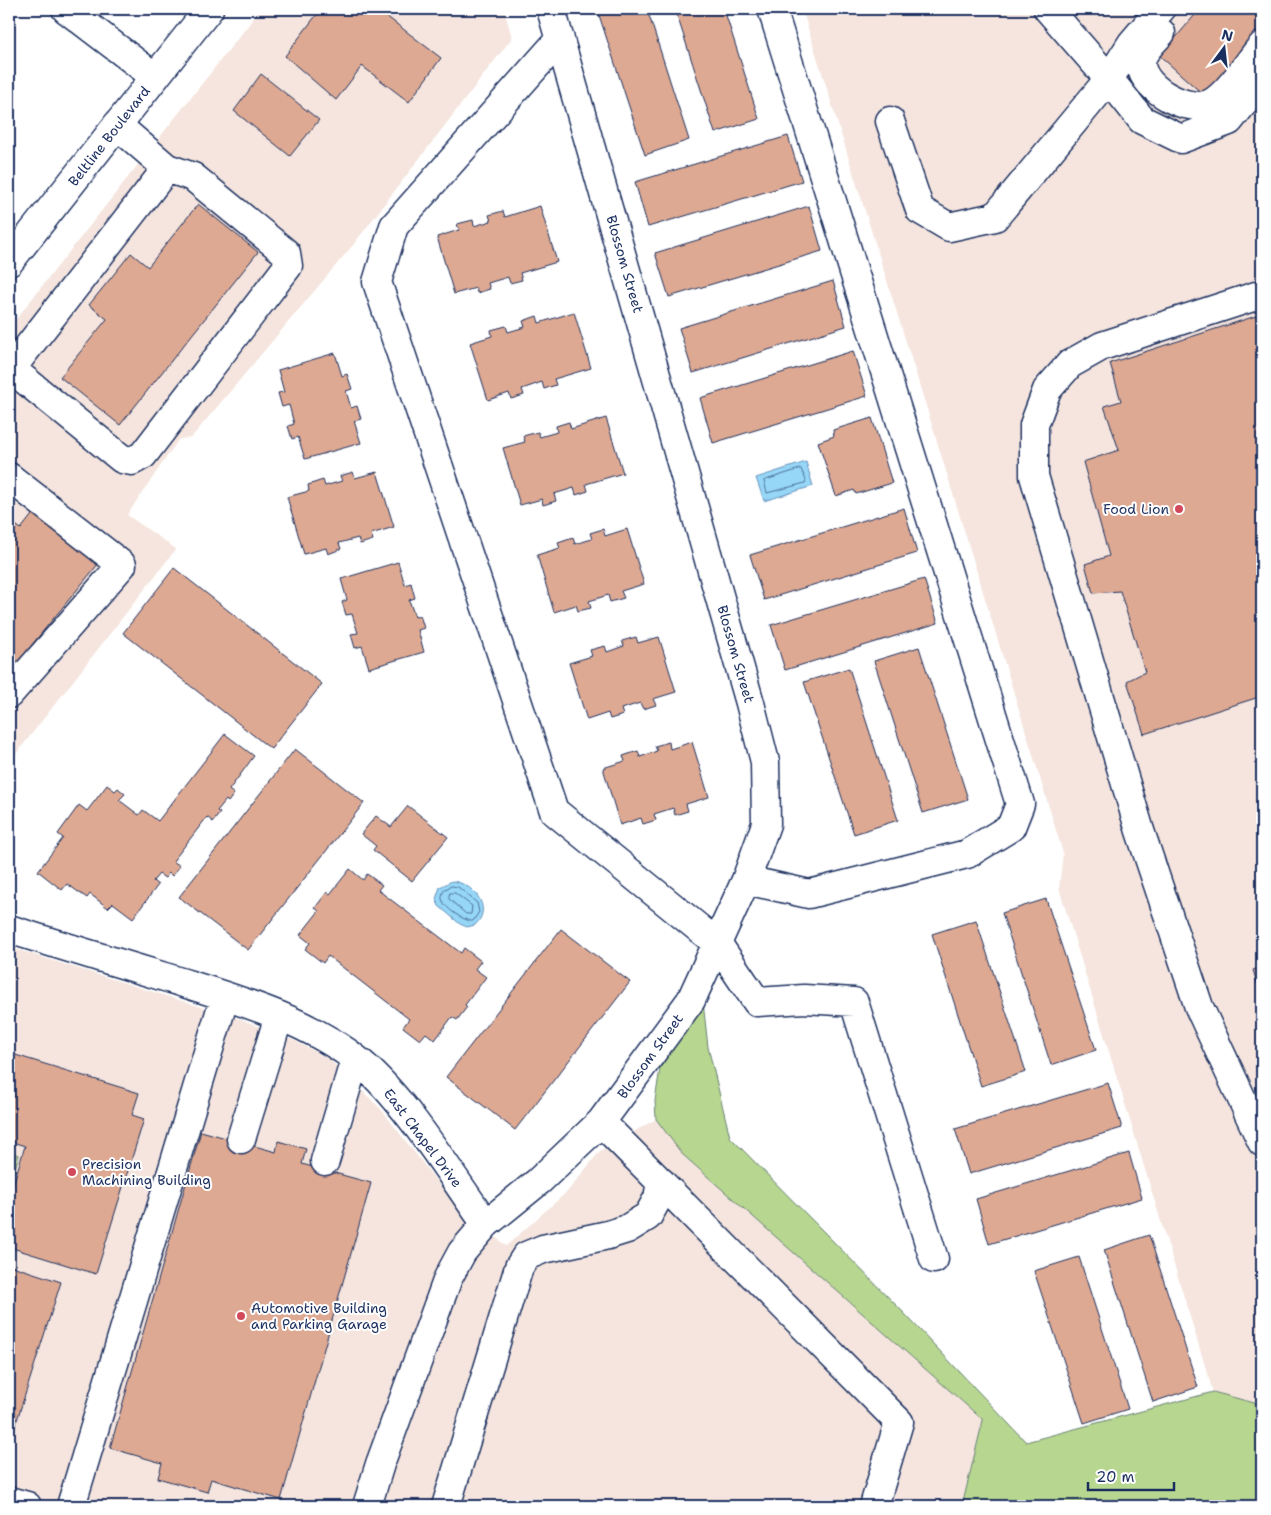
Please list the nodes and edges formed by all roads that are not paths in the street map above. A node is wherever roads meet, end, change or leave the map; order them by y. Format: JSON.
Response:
{"nodes":[{"id":1,"x":66,"y":9,"type":"edge"},
{"id":2,"x":209,"y":9,"type":"edge"},
{"id":3,"x":551,"y":9,"type":"edge"},
{"id":4,"x":772,"y":9,"type":"edge"},
{"id":5,"x":1048,"y":9,"type":"edge"},
{"id":6,"x":1161,"y":9,"type":"edge"},
{"id":7,"x":1176,"y":9,"type":"edge"},
{"id":8,"x":560,"y":39,"type":"junction"},
{"id":9,"x":1262,"y":46,"type":"edge"},
{"id":10,"x":156,"y":77,"type":"junction"},
{"id":11,"x":1109,"y":79,"type":"junction"},
{"id":12,"x":1262,"y":80,"type":"edge"},
{"id":13,"x":890,"y":121,"type":"dead end"},
{"id":14,"x":117,"y":125,"type":"junction"},
{"id":15,"x":167,"y":168,"type":"junction"},
{"id":16,"x":9,"y":262,"type":"edge"},
{"id":17,"x":1262,"y":294,"type":"edge"},
{"id":18,"x":10,"y":368,"type":"edge"},
{"id":19,"x":9,"y":478,"type":"edge"},
{"id":20,"x":9,"y":694,"type":"edge"},
{"id":21,"x":746,"y":880,"type":"junction"},
{"id":22,"x":9,"y":929,"type":"edge"},
{"id":23,"x":717,"y":943,"type":"junction"},
{"id":24,"x":225,"y":996,"type":"junction"},
{"id":25,"x":279,"y":1016,"type":"junction"},
{"id":26,"x":355,"y":1059,"type":"junction"},
{"id":27,"x":601,"y":1122,"type":"junction"},
{"id":28,"x":241,"y":1139,"type":"dead end"},
{"id":29,"x":1262,"y":1142,"type":"edge"},
{"id":30,"x":325,"y":1161,"type":"dead end"},
{"id":31,"x":661,"y":1182,"type":"junction"},
{"id":32,"x":486,"y":1224,"type":"junction"},
{"id":33,"x":934,"y":1259,"type":"dead end"},
{"id":34,"x":9,"y":1500,"type":"edge"},
{"id":35,"x":27,"y":1506,"type":"edge"},
{"id":36,"x":71,"y":1506,"type":"edge"},
{"id":37,"x":367,"y":1506,"type":"edge"},
{"id":38,"x":446,"y":1506,"type":"edge"},
{"id":39,"x":874,"y":1506,"type":"edge"}],
"edges":[{"from":1,"to":10,"type":"street"},
{"from":2,"to":10,"type":"street","name":"Beltline Boulevard"},
{"from":3,"to":8,"type":"street","name":"Blossom Street"},
{"from":4,"to":21,"type":"street"},
{"from":5,"to":11,"type":"street"},
{"from":6,"to":11,"type":"street"},
{"from":7,"to":9,"type":"street"},
{"from":8,"to":21,"type":"street","name":"Blossom Street"},
{"from":8,"to":23,"type":"street"},
{"from":10,"to":14,"type":"street","name":"Beltline Boulevard"},
{"from":11,"to":12,"type":"street"},
{"from":11,"to":13,"type":"street"},
{"from":14,"to":15,"type":"street"},
{"from":14,"to":16,"type":"street","name":"Beltline Boulevard"},
{"from":15,"to":18,"type":"street"},
{"from":15,"to":18,"type":"street"},
{"from":17,"to":29,"type":"street"},
{"from":19,"to":20,"type":"street"},
{"from":21,"to":23,"type":"street","name":"Blossom Street"},
{"from":22,"to":24,"type":"street","name":"East Chapel Drive"},
{"from":23,"to":27,"type":"street","name":"Blossom Street"},
{"from":23,"to":33,"type":"street"},
{"from":24,"to":25,"type":"street","name":"East Chapel Drive"},
{"from":24,"to":36,"type":"street"},
{"from":25,"to":26,"type":"street","name":"East Chapel Drive"},
{"from":25,"to":28,"type":"street"},
{"from":26,"to":30,"type":"street"},
{"from":26,"to":32,"type":"street","name":"East Chapel Drive"},
{"from":27,"to":31,"type":"street"},
{"from":27,"to":32,"type":"street","name":"Blossom Street"},
{"from":31,"to":38,"type":"street"},
{"from":31,"to":39,"type":"street"},
{"from":32,"to":37,"type":"street"},
{"from":34,"to":35,"type":"street"}]}
